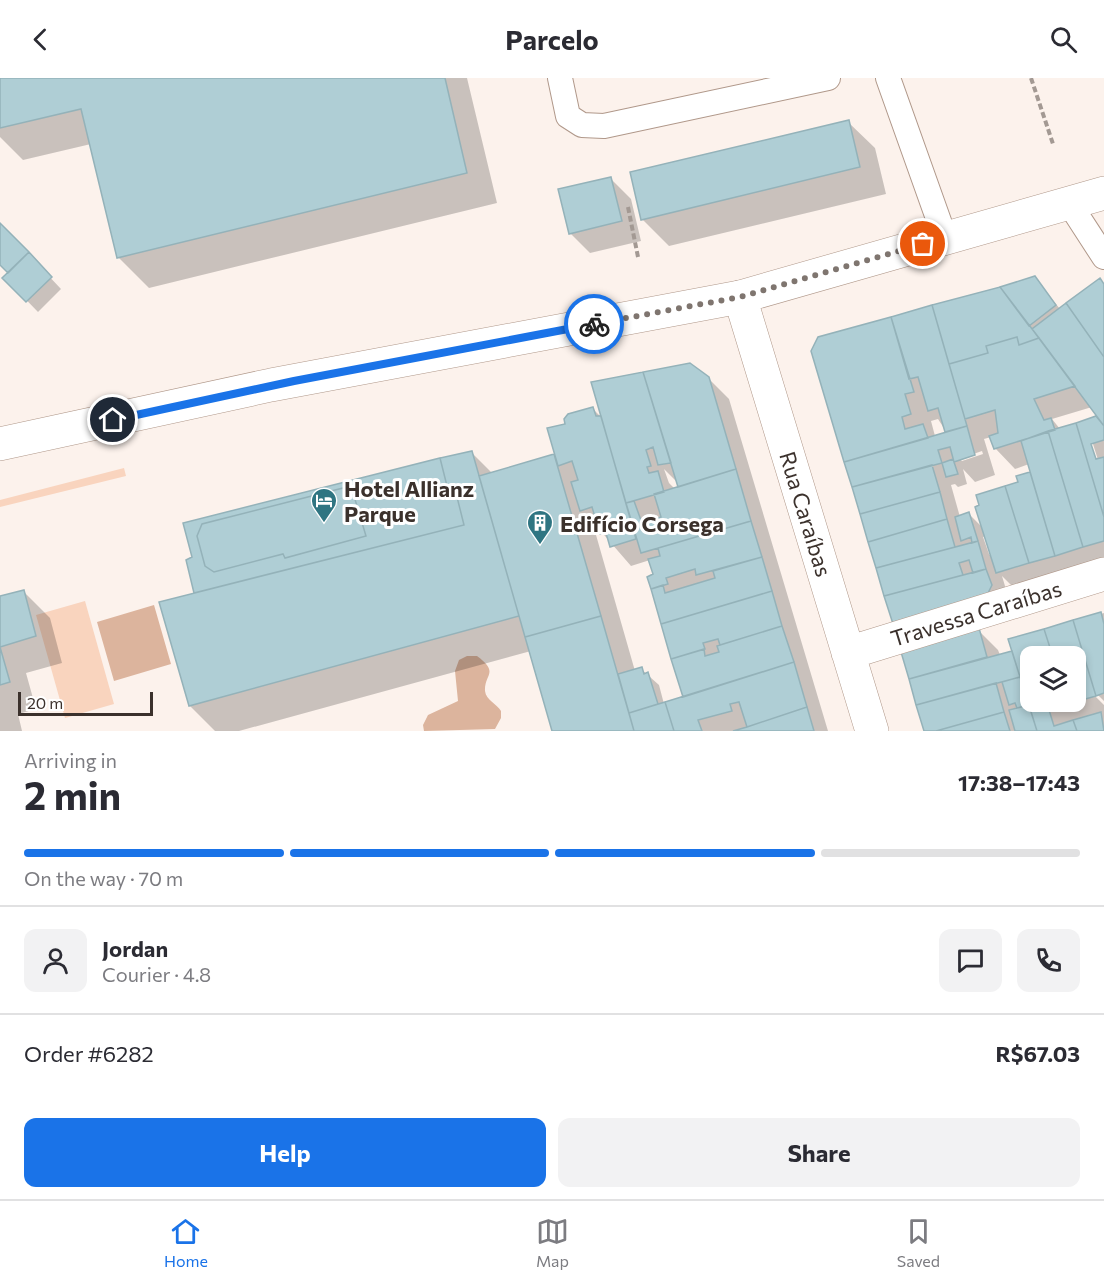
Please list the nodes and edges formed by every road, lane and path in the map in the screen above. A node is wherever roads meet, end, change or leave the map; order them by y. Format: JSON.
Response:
{"nodes":[{"id":1,"x":560,"y":78,"type":"edge"},
{"id":2,"x":828,"y":78,"type":"edge"},
{"id":3,"x":888,"y":78,"type":"edge"},
{"id":4,"x":1031,"y":78,"type":"edge"},
{"id":5,"x":1053,"y":144,"type":"dead end"},
{"id":6,"x":1104,"y":193,"type":"edge"},
{"id":7,"x":1069,"y":203,"type":"junction"},
{"id":8,"x":628,"y":207,"type":"dead end"},
{"id":9,"x":945,"y":238,"type":"junction"},
{"id":10,"x":638,"y":257,"type":"dead end"},
{"id":11,"x":1104,"y":257,"type":"edge"},
{"id":12,"x":740,"y":297,"type":"junction"},
{"id":13,"x":0,"y":444,"type":"edge"},
{"id":14,"x":1104,"y":573,"type":"edge"},
{"id":15,"x":848,"y":653,"type":"junction"},
{"id":16,"x":872,"y":731,"type":"edge"}],
"edges":[{"from":1,"to":2,"type":"lane"},
{"from":3,"to":9,"type":"lane"},
{"from":4,"to":5,"type":"path"},
{"from":6,"to":7,"type":"street"},
{"from":7,"to":9,"type":"street"},
{"from":7,"to":11,"type":"lane"},
{"from":8,"to":10,"type":"path"},
{"from":9,"to":12,"type":"street"},
{"from":12,"to":13,"type":"street"},
{"from":12,"to":15,"type":"street","name":"Rua Caraíbas"},
{"from":14,"to":15,"type":"street","name":"Travessa Caraíbas"},
{"from":15,"to":16,"type":"street","name":"Rua Caraíbas"}]}
